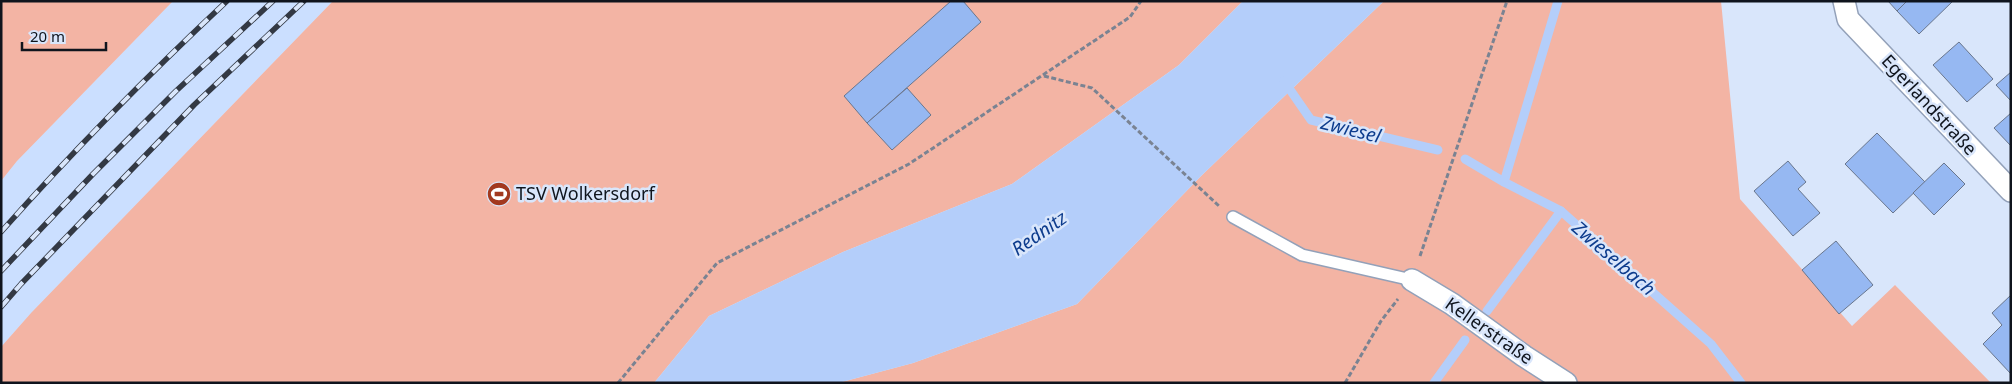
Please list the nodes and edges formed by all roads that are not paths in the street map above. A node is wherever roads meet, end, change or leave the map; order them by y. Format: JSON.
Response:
{"nodes":[{"id":1,"x":1846,"y":10,"type":"edge"},
{"id":2,"x":2011,"y":190,"type":"edge"},
{"id":3,"x":1233,"y":217,"type":"dead end"},
{"id":4,"x":1412,"y":280,"type":"joint"},
{"id":5,"x":1566,"y":383,"type":"edge"}],
"edges":[{"from":1,"to":2,"type":"street","name":"Egerlandstraße"},
{"from":3,"to":4,"type":"lane"},
{"from":4,"to":5,"type":"street","name":"Kellerstraße"}]}
